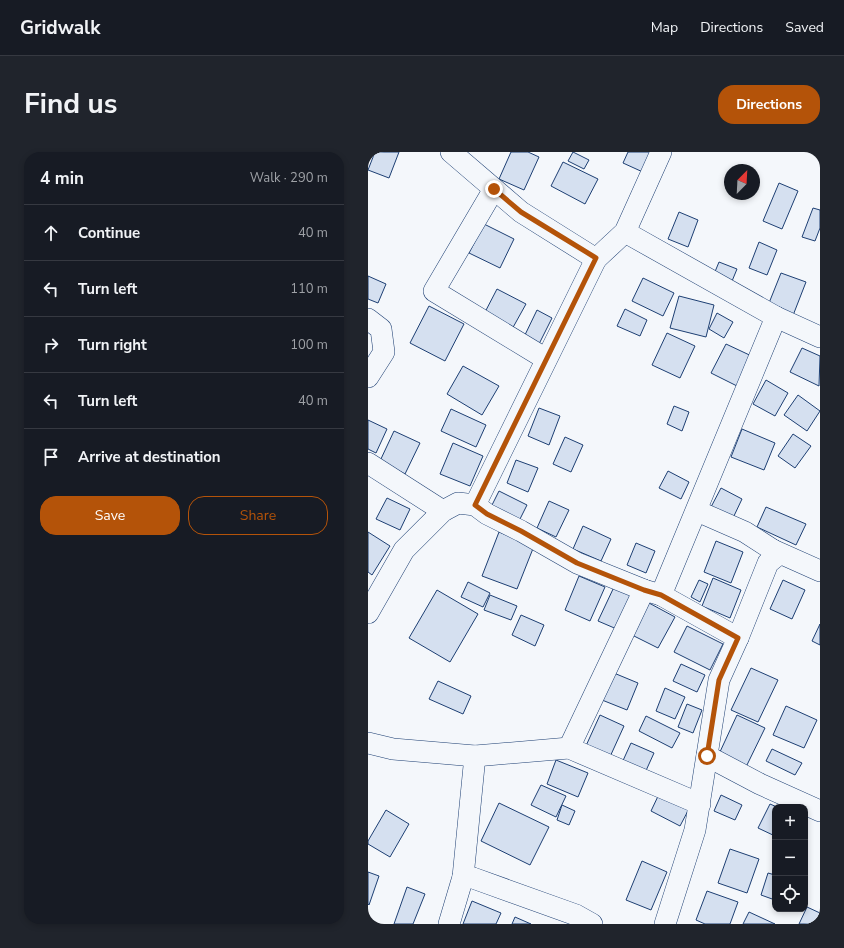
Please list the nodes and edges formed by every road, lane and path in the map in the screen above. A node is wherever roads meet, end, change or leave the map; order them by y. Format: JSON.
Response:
{"nodes":[{"id":1,"x":451,"y":152,"type":"edge"},
{"id":2,"x":661,"y":152,"type":"edge"},
{"id":3,"x":494,"y":189,"type":"junction"},
{"id":4,"x":625,"y":232,"type":"junction"},
{"id":5,"x":596,"y":258,"type":"junction"},
{"id":6,"x":776,"y":317,"type":"junction"},
{"id":7,"x":368,"y":319,"type":"edge"},
{"id":8,"x":820,"y":337,"type":"edge"},
{"id":9,"x":546,"y":359,"type":"junction"},
{"id":10,"x":368,"y":377,"type":"edge"},
{"id":11,"x":368,"y":463,"type":"edge"},
{"id":12,"x":475,"y":505,"type":"junction"},
{"id":13,"x":443,"y":511,"type":"junction"},
{"id":14,"x":697,"y":511,"type":"junction"},
{"id":15,"x":773,"y":550,"type":"junction"},
{"id":16,"x":820,"y":571,"type":"edge"},
{"id":17,"x":653,"y":593,"type":"junction"},
{"id":18,"x":368,"y":613,"type":"edge"},
{"id":19,"x":738,"y":638,"type":"junction"},
{"id":20,"x":368,"y":744,"type":"edge"},
{"id":21,"x":569,"y":748,"type":"junction"},
{"id":22,"x":475,"y":756,"type":"junction"},
{"id":23,"x":707,"y":756,"type":"junction"},
{"id":24,"x":700,"y":804,"type":"junction"},
{"id":25,"x":820,"y":811,"type":"edge"},
{"id":26,"x":463,"y":877,"type":"junction"},
{"id":27,"x":449,"y":924,"type":"edge"},
{"id":28,"x":592,"y":924,"type":"edge"},
{"id":29,"x":665,"y":924,"type":"edge"}],
"edges":[{"from":1,"to":3,"type":"street"},
{"from":2,"to":4,"type":"street"},
{"from":3,"to":5,"type":"street"},
{"from":3,"to":9,"type":"street"},
{"from":4,"to":5,"type":"street"},
{"from":4,"to":6,"type":"street"},
{"from":5,"to":9,"type":"street"},
{"from":6,"to":8,"type":"street"},
{"from":6,"to":14,"type":"street"},
{"from":7,"to":10,"type":"street"},
{"from":9,"to":12,"type":"street"},
{"from":11,"to":13,"type":"street"},
{"from":12,"to":13,"type":"street"},
{"from":12,"to":17,"type":"street"},
{"from":13,"to":18,"type":"street"},
{"from":14,"to":15,"type":"street"},
{"from":14,"to":17,"type":"street"},
{"from":15,"to":16,"type":"street"},
{"from":15,"to":19,"type":"street"},
{"from":17,"to":19,"type":"street"},
{"from":17,"to":21,"type":"street"},
{"from":19,"to":23,"type":"street"},
{"from":20,"to":22,"type":"street"},
{"from":21,"to":22,"type":"street"},
{"from":21,"to":24,"type":"street"},
{"from":22,"to":26,"type":"street"},
{"from":23,"to":24,"type":"street"},
{"from":23,"to":25,"type":"street"},
{"from":24,"to":29,"type":"street"},
{"from":26,"to":27,"type":"street"},
{"from":26,"to":28,"type":"street"}]}
